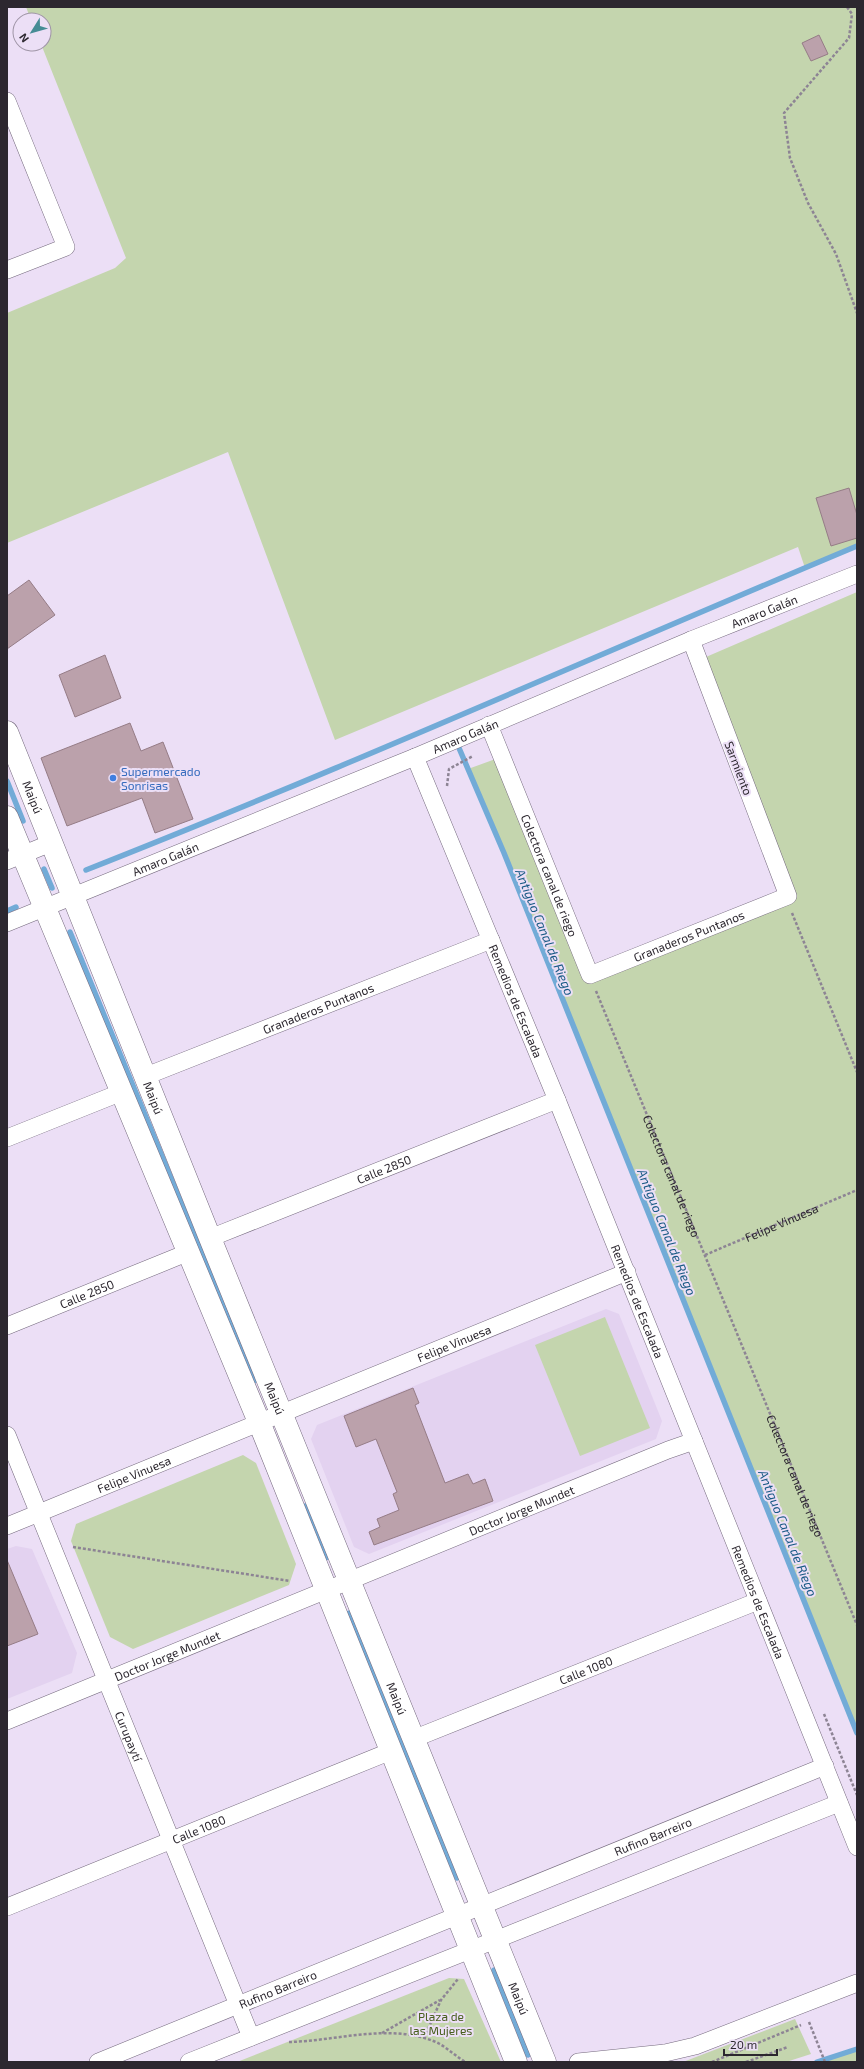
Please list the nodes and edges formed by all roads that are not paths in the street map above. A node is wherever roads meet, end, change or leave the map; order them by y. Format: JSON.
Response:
{"nodes":[{"id":1,"x":7,"y":101,"type":"edge"},
{"id":2,"x":7,"y":270,"type":"edge"},
{"id":3,"x":857,"y":574,"type":"edge"},
{"id":4,"x":691,"y":640,"type":"junction"},
{"id":5,"x":489,"y":725,"type":"junction"},
{"id":6,"x":7,"y":732,"type":"edge"},
{"id":7,"x":415,"y":757,"type":"junction"},
{"id":8,"x":7,"y":818,"type":"edge"},
{"id":9,"x":51,"y":843,"type":"junction"},
{"id":10,"x":15,"y":858,"type":"edge"},
{"id":11,"x":788,"y":896,"type":"joint"},
{"id":12,"x":73,"y":897,"type":"junction"},
{"id":13,"x":44,"y":908,"type":"junction"},
{"id":14,"x":7,"y":923,"type":"edge"},
{"id":15,"x":491,"y":940,"type":"junction"},
{"id":16,"x":590,"y":976,"type":"joint"},
{"id":17,"x":146,"y":1076,"type":"junction"},
{"id":18,"x":122,"y":1092,"type":"junction"},
{"id":19,"x":557,"y":1100,"type":"junction"},
{"id":20,"x":7,"y":1138,"type":"edge"},
{"id":21,"x":210,"y":1238,"type":"junction"},
{"id":22,"x":189,"y":1252,"type":"junction"},
{"id":23,"x":627,"y":1272,"type":"junction"},
{"id":24,"x":7,"y":1326,"type":"edge"},
{"id":25,"x":281,"y":1414,"type":"junction"},
{"id":26,"x":260,"y":1422,"type":"junction"},
{"id":27,"x":7,"y":1435,"type":"edge"},
{"id":28,"x":694,"y":1441,"type":"junction"},
{"id":29,"x":38,"y":1512,"type":"junction"},
{"id":30,"x":7,"y":1526,"type":"edge"},
{"id":31,"x":348,"y":1580,"type":"junction"},
{"id":32,"x":327,"y":1590,"type":"junction"},
{"id":33,"x":758,"y":1601,"type":"junction"},
{"id":34,"x":106,"y":1680,"type":"junction"},
{"id":35,"x":7,"y":1721,"type":"edge"},
{"id":36,"x":414,"y":1739,"type":"junction"},
{"id":37,"x":391,"y":1751,"type":"junction"},
{"id":38,"x":825,"y":1766,"type":"junction"},
{"id":39,"x":839,"y":1802,"type":"junction"},
{"id":40,"x":171,"y":1840,"type":"junction"},
{"id":41,"x":857,"y":1847,"type":"edge"},
{"id":42,"x":481,"y":1905,"type":"junction"},
{"id":43,"x":7,"y":1907,"type":"edge"},
{"id":44,"x":457,"y":1915,"type":"junction"},
{"id":45,"x":495,"y":1939,"type":"junction"},
{"id":46,"x":470,"y":1950,"type":"junction"},
{"id":47,"x":857,"y":1983,"type":"edge"},
{"id":48,"x":238,"y":2005,"type":"junction"},
{"id":49,"x":251,"y":2037,"type":"junction"},
{"id":50,"x":98,"y":2062,"type":"edge"},
{"id":51,"x":189,"y":2062,"type":"edge"},
{"id":52,"x":516,"y":2062,"type":"edge"},
{"id":53,"x":546,"y":2062,"type":"edge"},
{"id":54,"x":578,"y":2062,"type":"edge"}],
"edges":[{"from":1,"to":2,"type":"street"},
{"from":3,"to":4,"type":"street","name":"Amaro Galán"},
{"from":4,"to":5,"type":"street","name":"Amaro Galán"},
{"from":4,"to":11,"type":"street","name":"Sarmiento"},
{"from":5,"to":7,"type":"street","name":"Amaro Galán"},
{"from":5,"to":16,"type":"street","name":"Colectora canal de riego"},
{"from":6,"to":9,"type":"street","name":"Maipú"},
{"from":7,"to":12,"type":"street","name":"Amaro Galán"},
{"from":7,"to":15,"type":"street","name":"Remedios de Escalada"},
{"from":8,"to":10,"type":"street","name":"Maipú"},
{"from":9,"to":10,"type":"street"},
{"from":9,"to":12,"type":"street","name":"Maipú"},
{"from":10,"to":13,"type":"street","name":"Maipú"},
{"from":11,"to":16,"type":"street","name":"Granaderos Puntanos"},
{"from":12,"to":13,"type":"street","name":"Amaro Galán"},
{"from":12,"to":17,"type":"street","name":"Maipú"},
{"from":13,"to":14,"type":"street"},
{"from":13,"to":18,"type":"street","name":"Maipú"},
{"from":15,"to":17,"type":"street","name":"Granaderos Puntanos"},
{"from":15,"to":19,"type":"street","name":"Remedios de Escalada"},
{"from":17,"to":21,"type":"street","name":"Maipú"},
{"from":18,"to":20,"type":"street"},
{"from":18,"to":22,"type":"street","name":"Maipú"},
{"from":19,"to":21,"type":"street","name":"Calle 2850"},
{"from":19,"to":23,"type":"street","name":"Remedios de Escalada"},
{"from":21,"to":25,"type":"street","name":"Maipú"},
{"from":22,"to":24,"type":"street","name":"Calle 2850"},
{"from":22,"to":26,"type":"street","name":"Maipú"},
{"from":23,"to":25,"type":"street","name":"Felipe Vinuesa"},
{"from":23,"to":28,"type":"street","name":"Remedios de Escalada"},
{"from":25,"to":26,"type":"street","name":"Felipe Vinuesa"},
{"from":25,"to":31,"type":"street","name":"Maipú"},
{"from":26,"to":29,"type":"street","name":"Felipe Vinuesa"},
{"from":26,"to":32,"type":"street","name":"Maipú"},
{"from":27,"to":29,"type":"street","name":"Curupaytí"},
{"from":28,"to":31,"type":"street","name":"Doctor Jorge Mundet"},
{"from":28,"to":33,"type":"street","name":"Remedios de Escalada"},
{"from":29,"to":30,"type":"street","name":"Felipe Vinuesa"},
{"from":29,"to":34,"type":"street","name":"Curupaytí"},
{"from":31,"to":32,"type":"street","name":"Doctor Jorge Mundet"},
{"from":31,"to":36,"type":"street","name":"Maipú"},
{"from":32,"to":34,"type":"street","name":"Doctor Jorge Mundet"},
{"from":32,"to":37,"type":"street","name":"Maipú"},
{"from":33,"to":36,"type":"street","name":"Calle 1080"},
{"from":33,"to":38,"type":"street","name":"Remedios de Escalada"},
{"from":34,"to":35,"type":"street","name":"Doctor Jorge Mundet"},
{"from":34,"to":40,"type":"street","name":"Curupaytí"},
{"from":36,"to":42,"type":"street","name":"Maipú"},
{"from":37,"to":40,"type":"street","name":"Calle 1080"},
{"from":37,"to":44,"type":"street","name":"Maipú"},
{"from":38,"to":39,"type":"street","name":"Remedios de Escalada"},
{"from":38,"to":42,"type":"street","name":"Rufino Barreiro"},
{"from":39,"to":41,"type":"street","name":"Remedios de Escalada"},
{"from":39,"to":45,"type":"street"},
{"from":40,"to":43,"type":"street","name":"Calle 1080"},
{"from":40,"to":48,"type":"street","name":"Curupaytí"},
{"from":42,"to":44,"type":"street","name":"Rufino Barreiro"},
{"from":42,"to":45,"type":"street","name":"Maipú"},
{"from":44,"to":46,"type":"street","name":"Maipú"},
{"from":44,"to":48,"type":"street","name":"Rufino Barreiro"},
{"from":45,"to":46,"type":"street"},
{"from":45,"to":53,"type":"street","name":"Maipú"},
{"from":46,"to":49,"type":"street"},
{"from":46,"to":52,"type":"street","name":"Maipú"},
{"from":47,"to":54,"type":"street"},
{"from":48,"to":49,"type":"street","name":"Curupaytí"},
{"from":48,"to":50,"type":"street","name":"Rufino Barreiro"},
{"from":49,"to":51,"type":"street"}]}
